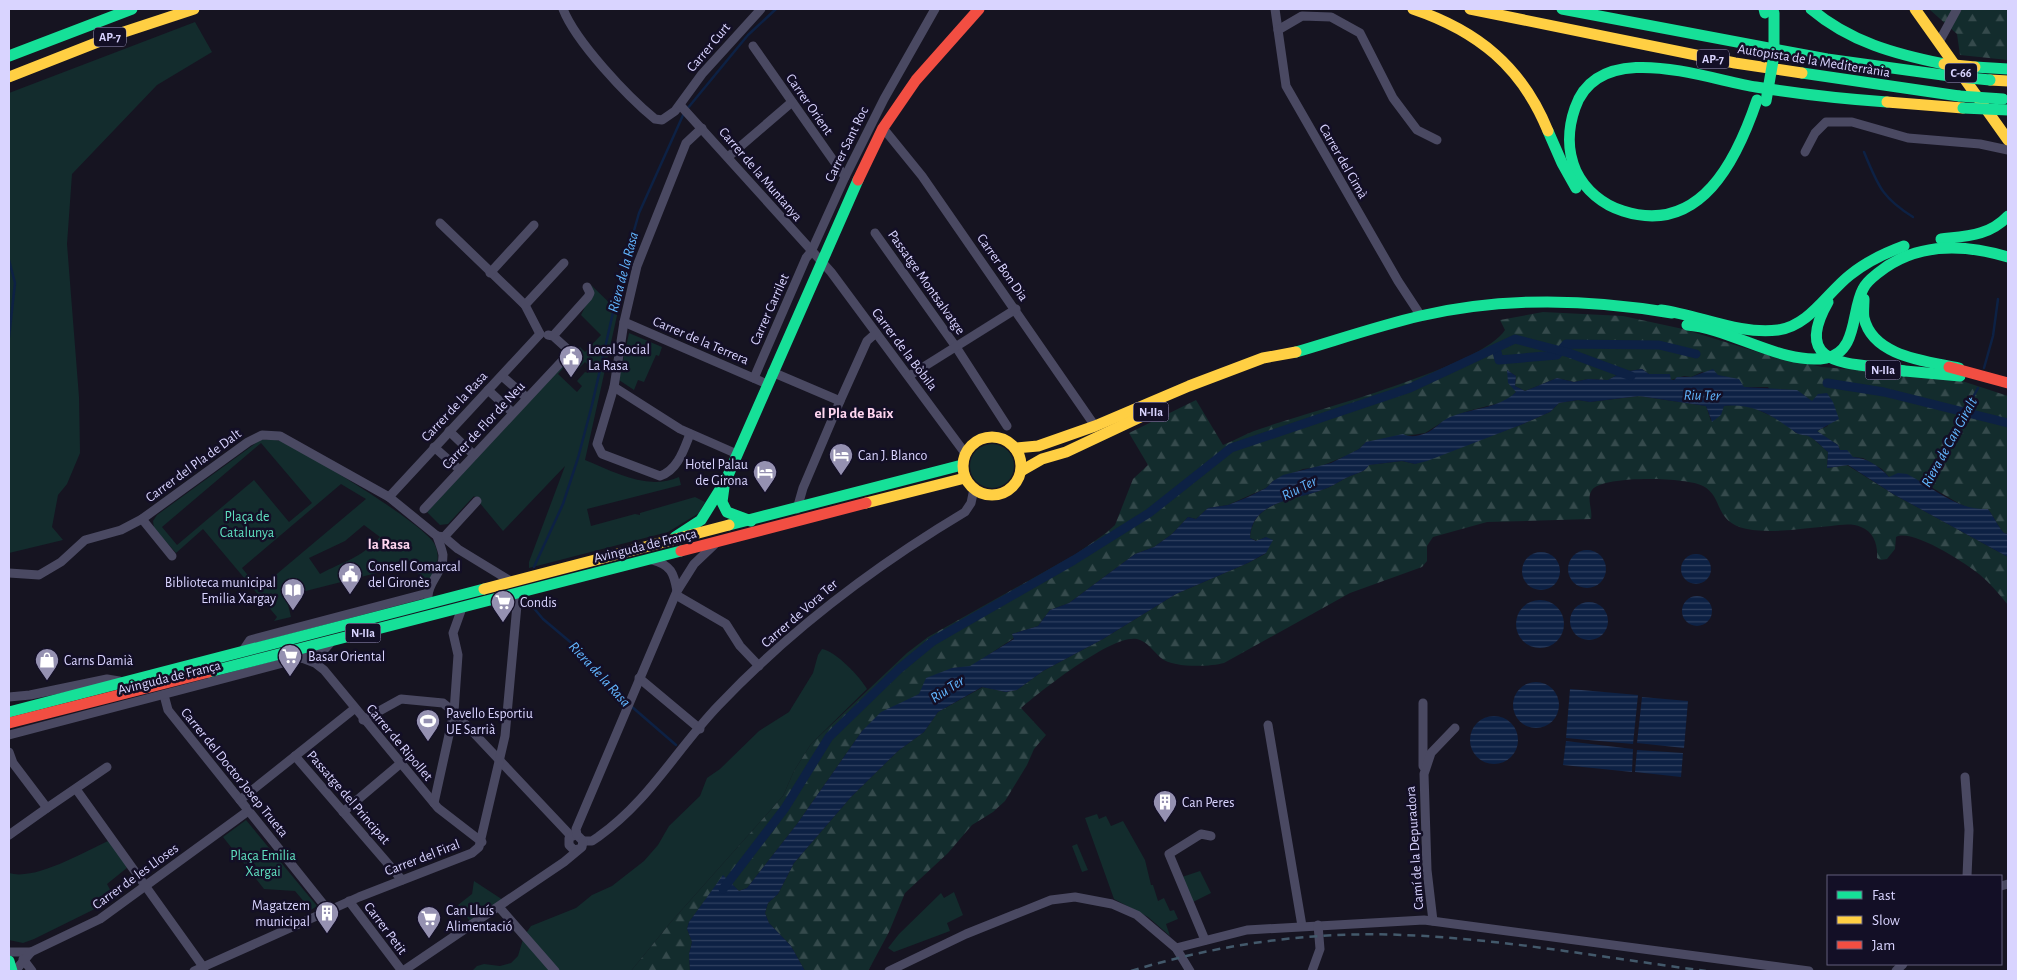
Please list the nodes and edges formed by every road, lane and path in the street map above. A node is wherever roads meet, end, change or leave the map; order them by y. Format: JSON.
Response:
{"nodes":[{"id":1,"x":132,"y":9,"type":"edge"},
{"id":2,"x":194,"y":9,"type":"edge"},
{"id":3,"x":563,"y":9,"type":"edge"},
{"id":4,"x":760,"y":9,"type":"edge"},
{"id":5,"x":935,"y":9,"type":"edge"},
{"id":6,"x":979,"y":9,"type":"edge"},
{"id":7,"x":1275,"y":9,"type":"edge"},
{"id":8,"x":1413,"y":9,"type":"edge"},
{"id":9,"x":1470,"y":9,"type":"edge"},
{"id":10,"x":1562,"y":9,"type":"edge"},
{"id":11,"x":1811,"y":9,"type":"edge"},
{"id":12,"x":1915,"y":9,"type":"edge"},
{"id":13,"x":1958,"y":9,"type":"edge"},
{"id":14,"x":1769,"y":11,"type":"edge"},
{"id":15,"x":1278,"y":30,"type":"junction"},
{"id":16,"x":1939,"y":42,"type":"junction"},
{"id":17,"x":753,"y":46,"type":"dead end"},
{"id":18,"x":9,"y":56,"type":"edge"},
{"id":19,"x":2008,"y":69,"type":"edge"},
{"id":20,"x":9,"y":76,"type":"edge"},
{"id":21,"x":2008,"y":81,"type":"edge"},
{"id":22,"x":2006,"y":99,"type":"edge"},
{"id":23,"x":1762,"y":100,"type":"junction"},
{"id":24,"x":792,"y":102,"type":"junction"},
{"id":25,"x":680,"y":104,"type":"junction"},
{"id":26,"x":2008,"y":110,"type":"edge"},
{"id":27,"x":702,"y":128,"type":"junction"},
{"id":28,"x":883,"y":128,"type":"junction"},
{"id":29,"x":1437,"y":140,"type":"dead end"},
{"id":30,"x":2008,"y":141,"type":"edge"},
{"id":31,"x":2008,"y":150,"type":"edge"},
{"id":32,"x":1804,"y":152,"type":"dead end"},
{"id":33,"x":728,"y":157,"type":"junction"},
{"id":34,"x":845,"y":177,"type":"junction"},
{"id":35,"x":2008,"y":216,"type":"edge"},
{"id":36,"x":440,"y":223,"type":"dead end"},
{"id":37,"x":534,"y":226,"type":"dead end"},
{"id":38,"x":876,"y":233,"type":"dead end"},
{"id":39,"x":811,"y":252,"type":"junction"},
{"id":40,"x":2008,"y":257,"type":"edge"},
{"id":41,"x":564,"y":263,"type":"dead end"},
{"id":42,"x":821,"y":263,"type":"junction"},
{"id":43,"x":1878,"y":272,"type":"junction"},
{"id":44,"x":490,"y":273,"type":"junction"},
{"id":45,"x":1841,"y":282,"type":"junction"},
{"id":46,"x":587,"y":287,"type":"dead end"},
{"id":47,"x":1575,"y":303,"type":"junction"},
{"id":48,"x":524,"y":305,"type":"junction"},
{"id":49,"x":1016,"y":309,"type":"junction"},
{"id":50,"x":1661,"y":310,"type":"junction"},
{"id":51,"x":1421,"y":316,"type":"junction"},
{"id":52,"x":624,"y":322,"type":"junction"},
{"id":53,"x":1687,"y":325,"type":"junction"},
{"id":54,"x":876,"y":333,"type":"junction"},
{"id":55,"x":540,"y":334,"type":"junction"},
{"id":56,"x":552,"y":336,"type":"junction"},
{"id":57,"x":956,"y":347,"type":"junction"},
{"id":58,"x":573,"y":354,"type":"dead end"},
{"id":59,"x":1282,"y":355,"type":"junction"},
{"id":60,"x":1829,"y":358,"type":"junction"},
{"id":61,"x":562,"y":361,"type":"dead end"},
{"id":62,"x":1960,"y":368,"type":"junction"},
{"id":63,"x":1904,"y":371,"type":"junction"},
{"id":64,"x":772,"y":372,"type":"junction"},
{"id":65,"x":502,"y":376,"type":"junction"},
{"id":66,"x":910,"y":376,"type":"junction"},
{"id":67,"x":754,"y":378,"type":"junction"},
{"id":68,"x":2008,"y":383,"type":"edge"},
{"id":69,"x":767,"y":384,"type":"junction"},
{"id":70,"x":614,"y":387,"type":"junction"},
{"id":71,"x":488,"y":390,"type":"junction"},
{"id":72,"x":2008,"y":392,"type":"edge"},
{"id":73,"x":527,"y":398,"type":"junction"},
{"id":74,"x":840,"y":401,"type":"junction"},
{"id":75,"x":513,"y":413,"type":"junction"},
{"id":76,"x":1007,"y":426,"type":"dead end"},
{"id":77,"x":1095,"y":426,"type":"junction"},
{"id":78,"x":449,"y":431,"type":"junction"},
{"id":79,"x":690,"y":434,"type":"junction"},
{"id":80,"x":434,"y":447,"type":"junction"},
{"id":81,"x":1015,"y":448,"type":"junction"},
{"id":82,"x":965,"y":453,"type":"junction"},
{"id":83,"x":737,"y":454,"type":"junction"},
{"id":84,"x":474,"y":455,"type":"junction"},
{"id":85,"x":962,"y":465,"type":"junction"},
{"id":86,"x":460,"y":470,"type":"junction"},
{"id":87,"x":1021,"y":471,"type":"junction"},
{"id":88,"x":965,"y":478,"type":"junction"},
{"id":89,"x":726,"y":480,"type":"junction"},
{"id":90,"x":974,"y":489,"type":"junction"},
{"id":91,"x":389,"y":497,"type":"junction"},
{"id":92,"x":477,"y":501,"type":"dead end"},
{"id":93,"x":424,"y":509,"type":"dead end"},
{"id":94,"x":797,"y":509,"type":"junction"},
{"id":95,"x":142,"y":519,"type":"junction"},
{"id":96,"x":752,"y":521,"type":"junction"},
{"id":97,"x":440,"y":536,"type":"junction"},
{"id":98,"x":669,"y":541,"type":"junction"},
{"id":99,"x":717,"y":542,"type":"junction"},
{"id":100,"x":172,"y":556,"type":"dead end"},
{"id":101,"x":650,"y":559,"type":"junction"},
{"id":102,"x":9,"y":573,"type":"edge"},
{"id":103,"x":512,"y":582,"type":"junction"},
{"id":104,"x":428,"y":593,"type":"junction"},
{"id":105,"x":676,"y":593,"type":"junction"},
{"id":106,"x":518,"y":594,"type":"junction"},
{"id":107,"x":424,"y":604,"type":"junction"},
{"id":108,"x":462,"y":608,"type":"junction"},
{"id":109,"x":353,"y":612,"type":"junction"},
{"id":110,"x":366,"y":619,"type":"junction"},
{"id":111,"x":332,"y":641,"type":"junction"},
{"id":112,"x":244,"y":649,"type":"junction"},
{"id":113,"x":302,"y":658,"type":"junction"},
{"id":114,"x":759,"y":666,"type":"junction"},
{"id":115,"x":639,"y":678,"type":"junction"},
{"id":116,"x":124,"y":682,"type":"junction"},
{"id":117,"x":164,"y":695,"type":"junction"},
{"id":118,"x":9,"y":697,"type":"edge"},
{"id":119,"x":1423,"y":703,"type":"dead end"},
{"id":120,"x":354,"y":710,"type":"junction"},
{"id":121,"x":9,"y":712,"type":"edge"},
{"id":122,"x":454,"y":712,"type":"junction"},
{"id":123,"x":363,"y":720,"type":"junction"},
{"id":124,"x":9,"y":723,"type":"edge"},
{"id":125,"x":1268,"y":725,"type":"dead end"},
{"id":126,"x":1455,"y":728,"type":"dead end"},
{"id":127,"x":700,"y":729,"type":"junction"},
{"id":128,"x":9,"y":735,"type":"edge"},
{"id":129,"x":9,"y":752,"type":"edge"},
{"id":130,"x":295,"y":756,"type":"junction"},
{"id":131,"x":501,"y":760,"type":"junction"},
{"id":132,"x":11,"y":762,"type":"edge"},
{"id":133,"x":400,"y":763,"type":"junction"},
{"id":134,"x":107,"y":766,"type":"dead end"},
{"id":135,"x":1424,"y":774,"type":"junction"},
{"id":136,"x":1965,"y":777,"type":"dead end"},
{"id":137,"x":76,"y":789,"type":"junction"},
{"id":138,"x":240,"y":800,"type":"junction"},
{"id":139,"x":434,"y":803,"type":"junction"},
{"id":140,"x":47,"y":808,"type":"junction"},
{"id":141,"x":248,"y":811,"type":"junction"},
{"id":142,"x":343,"y":812,"type":"junction"},
{"id":143,"x":9,"y":835,"type":"edge"},
{"id":144,"x":1211,"y":836,"type":"dead end"},
{"id":145,"x":578,"y":840,"type":"junction"},
{"id":146,"x":482,"y":842,"type":"junction"},
{"id":147,"x":1967,"y":875,"type":"edge"},
{"id":148,"x":402,"y":880,"type":"junction"},
{"id":149,"x":146,"y":885,"type":"junction"},
{"id":150,"x":349,"y":901,"type":"junction"},
{"id":151,"x":498,"y":907,"type":"junction"},
{"id":152,"x":328,"y":910,"type":"junction"},
{"id":153,"x":1433,"y":921,"type":"junction"},
{"id":154,"x":1318,"y":925,"type":"junction"},
{"id":155,"x":1302,"y":926,"type":"junction"},
{"id":156,"x":1205,"y":940,"type":"junction"},
{"id":157,"x":1176,"y":948,"type":"junction"},
{"id":158,"x":9,"y":952,"type":"edge"},
{"id":159,"x":31,"y":952,"type":"junction"},
{"id":160,"x":23,"y":959,"type":"junction"},
{"id":161,"x":9,"y":961,"type":"edge"},
{"id":162,"x":204,"y":968,"type":"junction"},
{"id":163,"x":14,"y":971,"type":"edge"},
{"id":164,"x":32,"y":971,"type":"edge"},
{"id":165,"x":194,"y":971,"type":"edge"},
{"id":166,"x":402,"y":971,"type":"edge"},
{"id":167,"x":555,"y":971,"type":"edge"},
{"id":168,"x":889,"y":971,"type":"edge"},
{"id":169,"x":1190,"y":971,"type":"edge"},
{"id":170,"x":1312,"y":971,"type":"edge"},
{"id":171,"x":1810,"y":971,"type":"edge"}],
"edges":[{"from":1,"to":18,"type":"main road","number":"AP-7"},
{"from":2,"to":20,"type":"main road","number":"AP-7"},
{"from":3,"to":25,"type":"street","name":"Carrer Curt"},
{"from":4,"to":25,"type":"street","name":"Carrer Curt"},
{"from":5,"to":34,"type":"street","name":"Carrer Sant Roc"},
{"from":6,"to":28,"type":"main road"},
{"from":7,"to":15,"type":"street","name":"Carrer del Cimà"},
{"from":8,"to":23,"type":"main road"},
{"from":9,"to":22,"type":"main road","name":"Autopista de la Mediterrània","number":"AP-7","bridge":true},
{"from":10,"to":21,"type":"main road","name":"Autopista de la Mediterrània","number":"AP-7","bridge":true},
{"from":11,"to":19,"type":"main road","bridge":true},
{"from":12,"to":16,"type":"main road","number":"C-66"},
{"from":13,"to":16,"type":"street"},
{"from":14,"to":23,"type":"main road","bridge":true},
{"from":15,"to":29,"type":"street"},
{"from":15,"to":51,"type":"street","name":"Carrer del Cimà"},
{"from":16,"to":30,"type":"main road","number":"C-66"},
{"from":17,"to":24,"type":"street","name":"Carrer Orient"},
{"from":23,"to":26,"type":"main road","bridge":true},
{"from":24,"to":33,"type":"street"},
{"from":24,"to":34,"type":"street","name":"Carrer Orient"},
{"from":25,"to":27,"type":"street","name":"Carrer de la Muntanya"},
{"from":27,"to":33,"type":"street","name":"Carrer de la Muntanya"},
{"from":27,"to":52,"type":"street"},
{"from":28,"to":42,"type":"main road"},
{"from":28,"to":49,"type":"street","name":"Carrer Bon Dia"},
{"from":31,"to":32,"type":"street"},
{"from":33,"to":39,"type":"street","name":"Carrer de la Muntanya"},
{"from":34,"to":39,"type":"street","name":"Carrer Sant Roc"},
{"from":35,"to":45,"type":"main road"},
{"from":36,"to":44,"type":"street"},
{"from":37,"to":44,"type":"street"},
{"from":38,"to":57,"type":"street","name":"Passatge Montsalvatge"},
{"from":39,"to":42,"type":"street","name":"Carrer de la Muntanya"},
{"from":39,"to":67,"type":"street","name":"Carrer Carrilet"},
{"from":40,"to":43,"type":"main road"},
{"from":41,"to":48,"type":"street"},
{"from":42,"to":54,"type":"street","name":"Carrer de la Bòbila"},
{"from":42,"to":64,"type":"main road"},
{"from":43,"to":60,"type":"main road"},
{"from":43,"to":62,"type":"main road"},
{"from":44,"to":48,"type":"street"},
{"from":45,"to":50,"type":"main road"},
{"from":45,"to":60,"type":"main road"},
{"from":46,"to":56,"type":"street"},
{"from":47,"to":50,"type":"main road","number":"N-IIa"},
{"from":47,"to":51,"type":"main road","number":"N-IIa"},
{"from":47,"to":53,"type":"main road","number":"N-IIa"},
{"from":48,"to":55,"type":"street"},
{"from":49,"to":57,"type":"street"},
{"from":49,"to":77,"type":"street","name":"Carrer Bon Dia"},
{"from":50,"to":60,"type":"main road","number":"N-IIa"},
{"from":51,"to":59,"type":"main road","number":"N-IIa"},
{"from":52,"to":67,"type":"street","name":"Carrer de la Terrera"},
{"from":52,"to":70,"type":"street"},
{"from":53,"to":60,"type":"main road"},
{"from":53,"to":63,"type":"main road","number":"N-IIa"},
{"from":54,"to":66,"type":"street","name":"Carrer de la Bòbila"},
{"from":54,"to":74,"type":"street"},
{"from":55,"to":56,"type":"street"},
{"from":55,"to":65,"type":"street","name":"Carrer de la Rasa"},
{"from":56,"to":58,"type":"street"},
{"from":57,"to":66,"type":"street"},
{"from":57,"to":76,"type":"street","name":"Passatge Montsalvatge"},
{"from":59,"to":77,"type":"main road","number":"N-IIa"},
{"from":59,"to":87,"type":"main road","number":"N-IIa"},
{"from":60,"to":62,"type":"main road","number":"N-IIa"},
{"from":60,"to":63,"type":"main road"},
{"from":61,"to":73,"type":"street","name":"Carrer de Flor de Neu"},
{"from":62,"to":68,"type":"main road","number":"N-IIa"},
{"from":63,"to":72,"type":"main road","number":"N-IIa"},
{"from":64,"to":69,"type":"main road"},
{"from":64,"to":74,"type":"street"},
{"from":65,"to":71,"type":"street","name":"Carrer de la Rasa"},
{"from":65,"to":73,"type":"street"},
{"from":66,"to":82,"type":"street","name":"Carrer de la Bòbila"},
{"from":67,"to":69,"type":"street","name":"Carrer de la Terrera"},
{"from":69,"to":83,"type":"main road"},
{"from":70,"to":79,"type":"street"},
{"from":70,"to":79,"type":"street"},
{"from":71,"to":75,"type":"street"},
{"from":71,"to":78,"type":"street","name":"Carrer de la Rasa"},
{"from":73,"to":75,"type":"street","name":"Carrer de Flor de Neu"},
{"from":74,"to":94,"type":"street"},
{"from":75,"to":84,"type":"street","name":"Carrer de Flor de Neu"},
{"from":77,"to":81,"type":"main road","number":"N-IIa"},
{"from":78,"to":80,"type":"street","name":"Carrer de la Rasa"},
{"from":78,"to":84,"type":"street"},
{"from":79,"to":83,"type":"street"},
{"from":80,"to":86,"type":"street"},
{"from":80,"to":91,"type":"street","name":"Carrer de la Rasa"},
{"from":81,"to":82,"type":"main road"},
{"from":81,"to":87,"type":"main road"},
{"from":82,"to":85,"type":"main road"},
{"from":83,"to":89,"type":"main road"},
{"from":84,"to":86,"type":"street","name":"Carrer de Flor de Neu"},
{"from":85,"to":88,"type":"main road"},
{"from":85,"to":94,"type":"main road","name":"Avinguda de França","number":"N-IIa"},
{"from":86,"to":93,"type":"street","name":"Carrer de Flor de Neu"},
{"from":87,"to":90,"type":"main road","number":"N-IIa"},
{"from":88,"to":90,"type":"main road"},
{"from":88,"to":99,"type":"main road","name":"Avinguda de França","number":"N-IIa"},
{"from":89,"to":96,"type":"main road"},
{"from":89,"to":98,"type":"main road"},
{"from":90,"to":114,"type":"street","name":"Carrer de Vora Ter"},
{"from":91,"to":95,"type":"street","name":"Carrer del Pla de Dalt"},
{"from":91,"to":97,"type":"street","name":"Carrer del Pla de Dalt"},
{"from":92,"to":97,"type":"street"},
{"from":94,"to":96,"type":"main road","name":"Avinguda de França","number":"N-IIa"},
{"from":95,"to":100,"type":"street"},
{"from":95,"to":102,"type":"street","name":"Carrer del Pla de Dalt"},
{"from":96,"to":98,"type":"main road","name":"Avinguda de França","number":"N-IIa"},
{"from":97,"to":103,"type":"street"},
{"from":97,"to":104,"type":"street"},
{"from":98,"to":103,"type":"main road","name":"Avinguda de França","number":"N-IIa"},
{"from":99,"to":101,"type":"main road","name":"Avinguda de França","number":"N-IIa"},
{"from":99,"to":105,"type":"street"},
{"from":101,"to":105,"type":"street"},
{"from":101,"to":106,"type":"main road","name":"Avinguda de França","number":"N-IIa"},
{"from":103,"to":107,"type":"main road","name":"Avinguda de França","number":"N-IIa"},
{"from":104,"to":107,"type":"street"},
{"from":104,"to":109,"type":"street","name":"Avinguda de França"},
{"from":105,"to":114,"type":"street"},
{"from":105,"to":115,"type":"street"},
{"from":106,"to":108,"type":"main road","name":"Avinguda de França","number":"N-IIa"},
{"from":106,"to":131,"type":"street"},
{"from":107,"to":110,"type":"main road","name":"Avinguda de França","number":"N-IIa"},
{"from":108,"to":111,"type":"main road","name":"Avinguda de França","number":"N-IIa"},
{"from":108,"to":122,"type":"street"},
{"from":109,"to":110,"type":"street"},
{"from":109,"to":112,"type":"street","name":"Avinguda de França"},
{"from":110,"to":112,"type":"main road","name":"Avinguda de França","number":"N-IIa"},
{"from":111,"to":113,"type":"street","name":"Avinguda de França"},
{"from":111,"to":124,"type":"main road","name":"Avinguda de França","number":"N-IIa"},
{"from":112,"to":116,"type":"main road","name":"Avinguda de França","number":"N-IIa"},
{"from":113,"to":117,"type":"street","name":"Avinguda de França"},
{"from":113,"to":120,"type":"street","name":"Carrer de Ripollet"},
{"from":114,"to":127,"type":"street","name":"Carrer de Vora Ter"},
{"from":115,"to":127,"type":"street"},
{"from":115,"to":145,"type":"street"},
{"from":116,"to":118,"type":"street","name":"Avinguda de França"},
{"from":116,"to":121,"type":"main road","name":"Avinguda de França","number":"N-IIa"},
{"from":117,"to":128,"type":"street","name":"Avinguda de França"},
{"from":117,"to":138,"type":"street","name":"Carrer del Doctor Josep Trueta"},
{"from":119,"to":135,"type":"street","name":"Camí de la Depuradora"},
{"from":120,"to":123,"type":"street","name":"Carrer de Ripollet"},
{"from":120,"to":130,"type":"street"},
{"from":122,"to":123,"type":"street"},
{"from":122,"to":131,"type":"street"},
{"from":122,"to":139,"type":"street"},
{"from":123,"to":133,"type":"street","name":"Carrer de Ripollet"},
{"from":125,"to":155,"type":"street"},
{"from":126,"to":135,"type":"street","name":"Camí de la Depuradora"},
{"from":127,"to":145,"type":"street","name":"Carrer de Vora Ter"},
{"from":129,"to":132,"type":"street"},
{"from":130,"to":138,"type":"street"},
{"from":130,"to":142,"type":"street","name":"Passatge del Principat"},
{"from":131,"to":145,"type":"street"},
{"from":131,"to":146,"type":"street"},
{"from":132,"to":140,"type":"street"},
{"from":133,"to":139,"type":"street","name":"Carrer de Ripollet"},
{"from":133,"to":142,"type":"street"},
{"from":134,"to":137,"type":"street"},
{"from":135,"to":153,"type":"street","name":"Camí de la Depuradora"},
{"from":136,"to":147,"type":"street"},
{"from":137,"to":140,"type":"street"},
{"from":137,"to":149,"type":"street"},
{"from":138,"to":141,"type":"street","name":"Carrer del Doctor Josep Trueta"},
{"from":139,"to":146,"type":"street","name":"Carrer de Ripollet"},
{"from":140,"to":143,"type":"street"},
{"from":141,"to":149,"type":"street","name":"Carrer de les Lloses"},
{"from":141,"to":152,"type":"street","name":"Carrer del Doctor Josep Trueta"},
{"from":142,"to":148,"type":"street","name":"Passatge del Principat"},
{"from":144,"to":156,"type":"street"},
{"from":145,"to":151,"type":"street","name":"Carrer de Vora Ter"},
{"from":146,"to":148,"type":"street","name":"Carrer del Firal"},
{"from":148,"to":150,"type":"street","name":"Carrer del Firal"},
{"from":149,"to":159,"type":"street","name":"Carrer de les Lloses"},
{"from":149,"to":162,"type":"street"},
{"from":150,"to":152,"type":"street","name":"Carrer del Firal"},
{"from":150,"to":166,"type":"street","name":"Carrer Petit"},
{"from":151,"to":166,"type":"street","name":"Carrer de Vora Ter"},
{"from":151,"to":167,"type":"street"},
{"from":152,"to":162,"type":"street","name":"Carrer del Firal"},
{"from":153,"to":154,"type":"street"},
{"from":153,"to":171,"type":"street"},
{"from":154,"to":155,"type":"street"},
{"from":154,"to":170,"type":"street"},
{"from":155,"to":156,"type":"street"},
{"from":156,"to":157,"type":"street"},
{"from":157,"to":168,"type":"street"},
{"from":157,"to":169,"type":"street"},
{"from":158,"to":159,"type":"street","name":"Carrer de les Lloses"},
{"from":159,"to":160,"type":"street","name":"Carrer de les Lloses"},
{"from":160,"to":163,"type":"street","name":"Carrer de les Lloses"},
{"from":160,"to":164,"type":"street"},
{"from":161,"to":163,"type":"main road"},
{"from":162,"to":165,"type":"street","name":"Carrer del Firal"}]}
